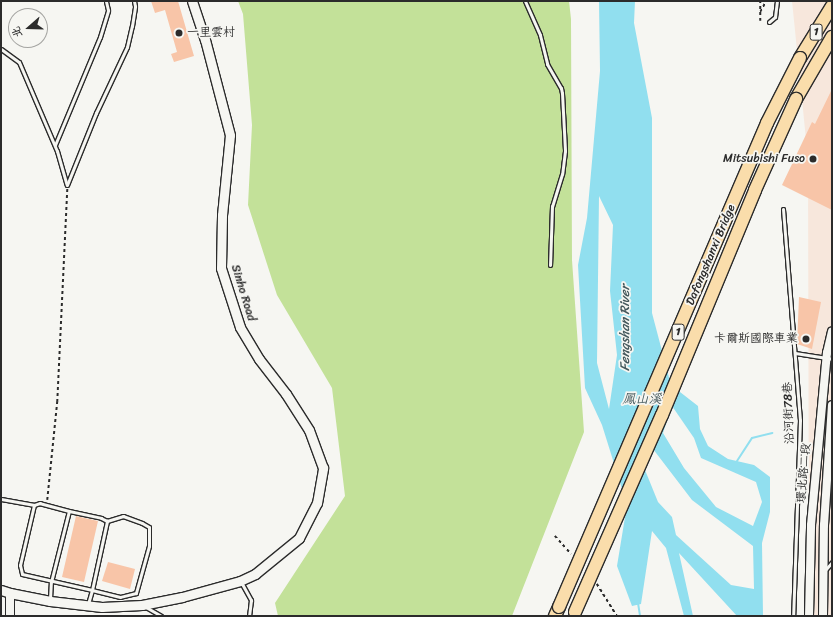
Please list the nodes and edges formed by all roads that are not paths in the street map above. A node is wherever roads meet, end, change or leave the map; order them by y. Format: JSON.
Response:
{"nodes":[{"id":1,"x":106,"y":1,"type":"edge"},
{"id":2,"x":134,"y":1,"type":"edge"},
{"id":3,"x":192,"y":1,"type":"edge"},
{"id":4,"x":525,"y":1,"type":"edge"},
{"id":5,"x":777,"y":1,"type":"edge"},
{"id":6,"x":832,"y":6,"type":"edge"},
{"id":7,"x":770,"y":22,"type":"dead end"},
{"id":8,"x":832,"y":37,"type":"edge"},
{"id":9,"x":1,"y":49,"type":"edge"},
{"id":10,"x":54,"y":146,"type":"junction"},
{"id":11,"x":784,"y":209,"type":"dead end"},
{"id":12,"x":550,"y":265,"type":"dead end"},
{"id":13,"x":832,"y":332,"type":"edge"},
{"id":14,"x":795,"y":352,"type":"junction"},
{"id":15,"x":829,"y":359,"type":"edge"},
{"id":16,"x":832,"y":405,"type":"edge"},
{"id":17,"x":831,"y":430,"type":"edge"},
{"id":18,"x":1,"y":499,"type":"edge"},
{"id":19,"x":34,"y":505,"type":"junction"},
{"id":20,"x":69,"y":511,"type":"junction"},
{"id":21,"x":107,"y":521,"type":"junction"},
{"id":22,"x":832,"y":562,"type":"edge"},
{"id":23,"x":823,"y":572,"type":"junction"},
{"id":24,"x":240,"y":581,"type":"junction"},
{"id":25,"x":51,"y":582,"type":"junction"},
{"id":26,"x":92,"y":590,"type":"junction"},
{"id":27,"x":5,"y":591,"type":"edge"},
{"id":28,"x":50,"y":601,"type":"junction"},
{"id":29,"x":87,"y":606,"type":"junction"},
{"id":30,"x":142,"y":606,"type":"junction"},
{"id":31,"x":557,"y":612,"type":"edge"},
{"id":32,"x":574,"y":614,"type":"edge"},
{"id":33,"x":10,"y":616,"type":"edge"},
{"id":34,"x":161,"y":616,"type":"edge"},
{"id":35,"x":249,"y":616,"type":"edge"},
{"id":36,"x":792,"y":616,"type":"edge"},
{"id":37,"x":809,"y":616,"type":"edge"},
{"id":38,"x":823,"y":616,"type":"edge"}],
"edges":[{"from":1,"to":10,"type":"lane"},
{"from":2,"to":10,"type":"lane"},
{"from":3,"to":24,"type":"main road","name":"Sinho Road"},
{"from":4,"to":12,"type":"lane"},
{"from":5,"to":7,"type":"lane"},
{"from":6,"to":31,"type":"highway","name":"Dafongshanxi Bridge","number":"1","bridge":true},
{"from":8,"to":32,"type":"highway","name":"Dafongshanxi Bridge","number":"1","bridge":true},
{"from":9,"to":10,"type":"lane"},
{"from":11,"to":14,"type":"lane","name":"沿河街78巷"},
{"from":13,"to":15,"type":"street","name":"環北路二段"},
{"from":14,"to":15,"type":"lane"},
{"from":14,"to":36,"type":"lane","name":"沿河街78巷"},
{"from":15,"to":37,"type":"street","name":"環北路二段"},
{"from":16,"to":17,"type":"street","name":"環北路二段"},
{"from":17,"to":23,"type":"street","name":"環北路二段"},
{"from":18,"to":19,"type":"lane"},
{"from":19,"to":20,"type":"lane"},
{"from":19,"to":25,"type":"lane"},
{"from":20,"to":21,"type":"lane"},
{"from":20,"to":25,"type":"lane"},
{"from":21,"to":26,"type":"lane"},
{"from":21,"to":26,"type":"lane"},
{"from":22,"to":23,"type":"lane"},
{"from":23,"to":38,"type":"street","name":"環北路二段"},
{"from":24,"to":30,"type":"main road","name":"Sinho Road"},
{"from":24,"to":35,"type":"lane"},
{"from":25,"to":26,"type":"lane"},
{"from":25,"to":28,"type":"lane"},
{"from":26,"to":29,"type":"lane"},
{"from":27,"to":28,"type":"main road","name":"Sinho Road"},
{"from":27,"to":33,"type":"street"},
{"from":28,"to":29,"type":"main road","name":"Sinho Road"},
{"from":29,"to":30,"type":"main road","name":"Sinho Road"},
{"from":30,"to":34,"type":"lane"}]}
